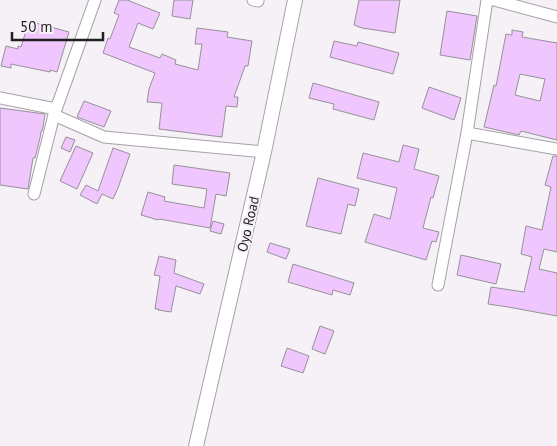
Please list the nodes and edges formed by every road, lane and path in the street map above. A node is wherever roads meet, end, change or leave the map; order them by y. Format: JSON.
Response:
{"nodes":[{"id":1,"x":95,"y":0,"type":"edge"},
{"id":2,"x":294,"y":0,"type":"edge"},
{"id":3,"x":487,"y":0,"type":"edge"},
{"id":4,"x":494,"y":0,"type":"edge"},
{"id":5,"x":557,"y":17,"type":"edge"},
{"id":6,"x":0,"y":98,"type":"edge"},
{"id":7,"x":55,"y":112,"type":"junction"},
{"id":8,"x":467,"y":133,"type":"junction"},
{"id":9,"x":557,"y":148,"type":"edge"},
{"id":10,"x":264,"y":152,"type":"junction"},
{"id":11,"x":34,"y":194,"type":"dead end"},
{"id":12,"x":438,"y":284,"type":"dead end"},
{"id":13,"x":196,"y":446,"type":"edge"}],
"edges":[{"from":1,"to":7,"type":"street"},
{"from":2,"to":10,"type":"street","name":"Oyo Road"},
{"from":3,"to":8,"type":"street"},
{"from":4,"to":5,"type":"street"},
{"from":6,"to":7,"type":"street"},
{"from":7,"to":10,"type":"street"},
{"from":7,"to":11,"type":"street"},
{"from":8,"to":9,"type":"street"},
{"from":8,"to":12,"type":"street"},
{"from":10,"to":13,"type":"street","name":"Oyo Road"}]}
